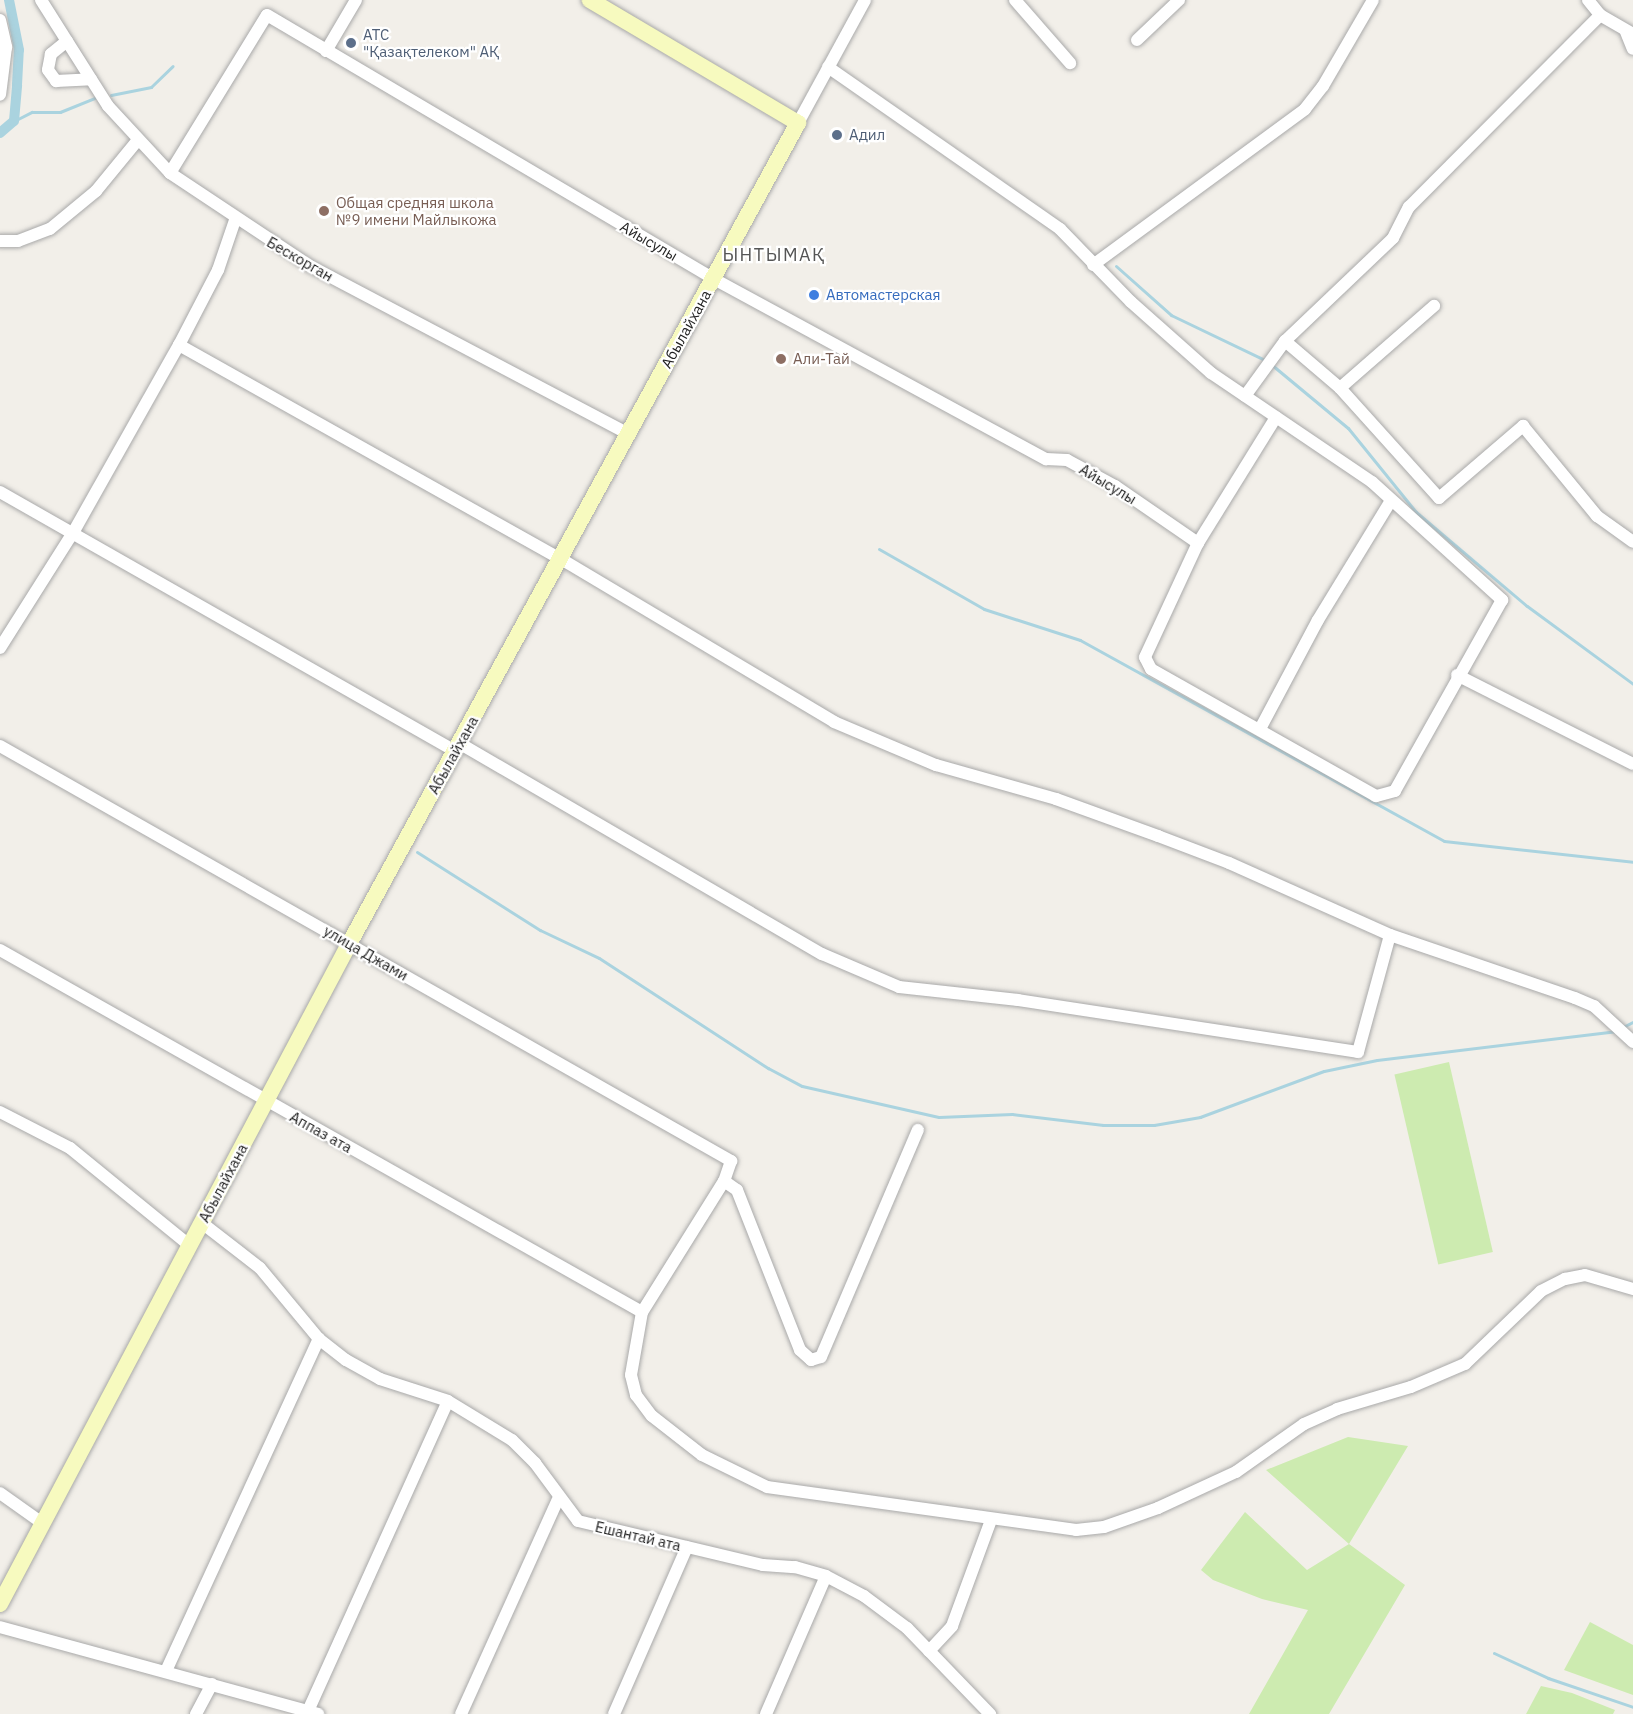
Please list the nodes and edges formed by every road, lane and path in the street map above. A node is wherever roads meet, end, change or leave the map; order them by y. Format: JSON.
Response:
{"nodes":[{"id":1,"x":41,"y":0,"type":"edge"},
{"id":2,"x":356,"y":0,"type":"edge"},
{"id":3,"x":590,"y":0,"type":"edge"},
{"id":4,"x":865,"y":0,"type":"edge"},
{"id":5,"x":1015,"y":0,"type":"edge"},
{"id":6,"x":1179,"y":0,"type":"edge"},
{"id":7,"x":1373,"y":0,"type":"edge"},
{"id":8,"x":1588,"y":0,"type":"edge"},
{"id":9,"x":1600,"y":15,"type":"junction"},
{"id":10,"x":0,"y":20,"type":"edge"},
{"id":11,"x":1630,"y":33,"type":"edge"},
{"id":12,"x":1137,"y":40,"type":"dead end"},
{"id":13,"x":67,"y":41,"type":"junction"},
{"id":14,"x":1633,"y":49,"type":"edge"},
{"id":15,"x":326,"y":51,"type":"junction"},
{"id":16,"x":1070,"y":63,"type":"dead end"},
{"id":17,"x":828,"y":68,"type":"junction"},
{"id":18,"x":91,"y":79,"type":"junction"},
{"id":19,"x":0,"y":95,"type":"edge"},
{"id":20,"x":798,"y":123,"type":"junction"},
{"id":21,"x":137,"y":141,"type":"junction"},
{"id":22,"x":170,"y":173,"type":"junction"},
{"id":23,"x":235,"y":220,"type":"junction"},
{"id":24,"x":0,"y":242,"type":"edge"},
{"id":25,"x":1094,"y":265,"type":"junction"},
{"id":26,"x":714,"y":279,"type":"junction"},
{"id":27,"x":1434,"y":306,"type":"dead end"},
{"id":28,"x":1286,"y":341,"type":"junction"},
{"id":29,"x":179,"y":345,"type":"junction"},
{"id":30,"x":1340,"y":388,"type":"junction"},
{"id":31,"x":1245,"y":396,"type":"junction"},
{"id":32,"x":1276,"y":417,"type":"junction"},
{"id":33,"x":629,"y":434,"type":"junction"},
{"id":34,"x":0,"y":492,"type":"edge"},
{"id":35,"x":1390,"y":502,"type":"junction"},
{"id":36,"x":74,"y":531,"type":"junction"},
{"id":37,"x":1633,"y":542,"type":"edge"},
{"id":38,"x":1198,"y":543,"type":"junction"},
{"id":39,"x":561,"y":560,"type":"junction"},
{"id":40,"x":0,"y":648,"type":"edge"},
{"id":41,"x":1457,"y":675,"type":"junction"},
{"id":42,"x":1260,"y":729,"type":"junction"},
{"id":43,"x":0,"y":746,"type":"edge"},
{"id":44,"x":457,"y":747,"type":"junction"},
{"id":45,"x":1633,"y":764,"type":"edge"},
{"id":46,"x":1390,"y":935,"type":"junction"},
{"id":47,"x":349,"y":944,"type":"junction"},
{"id":48,"x":0,"y":950,"type":"edge"},
{"id":49,"x":1633,"y":1040,"type":"edge"},
{"id":50,"x":266,"y":1101,"type":"junction"},
{"id":51,"x":0,"y":1112,"type":"edge"},
{"id":52,"x":918,"y":1130,"type":"dead end"},
{"id":53,"x":724,"y":1181,"type":"junction"},
{"id":54,"x":202,"y":1223,"type":"junction"},
{"id":55,"x":190,"y":1246,"type":"junction"},
{"id":56,"x":1633,"y":1289,"type":"edge"},
{"id":57,"x":642,"y":1312,"type":"junction"},
{"id":58,"x":319,"y":1340,"type":"junction"},
{"id":59,"x":447,"y":1401,"type":"junction"},
{"id":60,"x":0,"y":1493,"type":"edge"},
{"id":61,"x":558,"y":1499,"type":"junction"},
{"id":62,"x":991,"y":1520,"type":"junction"},
{"id":63,"x":42,"y":1523,"type":"junction"},
{"id":64,"x":687,"y":1547,"type":"junction"},
{"id":65,"x":826,"y":1576,"type":"junction"},
{"id":66,"x":0,"y":1604,"type":"edge"},
{"id":67,"x":0,"y":1627,"type":"edge"},
{"id":68,"x":929,"y":1651,"type":"junction"},
{"id":69,"x":166,"y":1671,"type":"junction"},
{"id":70,"x":212,"y":1684,"type":"junction"},
{"id":71,"x":313,"y":1712,"type":"edge"},
{"id":72,"x":196,"y":1714,"type":"edge"},
{"id":73,"x":461,"y":1714,"type":"edge"},
{"id":74,"x":614,"y":1714,"type":"edge"},
{"id":75,"x":766,"y":1714,"type":"edge"},
{"id":76,"x":990,"y":1714,"type":"edge"}],
"edges":[{"from":1,"to":13,"type":"street","name":"Бескорган"},
{"from":2,"to":15,"type":"street"},
{"from":3,"to":20,"type":"main road"},
{"from":4,"to":17,"type":"street"},
{"from":5,"to":16,"type":"street"},
{"from":6,"to":12,"type":"street"},
{"from":7,"to":25,"type":"street"},
{"from":8,"to":9,"type":"street"},
{"from":9,"to":11,"type":"street"},
{"from":9,"to":28,"type":"street"},
{"from":10,"to":19,"type":"street"},
{"from":11,"to":14,"type":"street"},
{"from":13,"to":18,"type":"street","name":"Бескорган"},
{"from":13,"to":18,"type":"street"},
{"from":15,"to":22,"type":"street","name":"Айысулы"},
{"from":15,"to":26,"type":"street","name":"Айысулы"},
{"from":17,"to":20,"type":"street"},
{"from":17,"to":25,"type":"street"},
{"from":18,"to":21,"type":"street","name":"Бескорган"},
{"from":20,"to":26,"type":"main road","name":"Абылайхана"},
{"from":21,"to":22,"type":"street","name":"Бескорган"},
{"from":21,"to":24,"type":"street"},
{"from":22,"to":23,"type":"street","name":"Бескорган"},
{"from":23,"to":29,"type":"street"},
{"from":23,"to":33,"type":"street","name":"Бескорган"},
{"from":25,"to":31,"type":"street"},
{"from":26,"to":33,"type":"main road","name":"Абылайхана"},
{"from":26,"to":38,"type":"street","name":"Айысулы"},
{"from":27,"to":30,"type":"street"},
{"from":28,"to":30,"type":"street"},
{"from":28,"to":31,"type":"street"},
{"from":29,"to":36,"type":"street"},
{"from":29,"to":39,"type":"street"},
{"from":30,"to":37,"type":"street"},
{"from":31,"to":32,"type":"street"},
{"from":32,"to":35,"type":"street"},
{"from":32,"to":38,"type":"street"},
{"from":33,"to":39,"type":"main road","name":"Абылайхана"},
{"from":34,"to":36,"type":"street"},
{"from":35,"to":41,"type":"street"},
{"from":35,"to":42,"type":"street"},
{"from":36,"to":40,"type":"street"},
{"from":36,"to":44,"type":"street"},
{"from":38,"to":42,"type":"street"},
{"from":39,"to":44,"type":"main road","name":"Абылайхана"},
{"from":39,"to":46,"type":"street"},
{"from":41,"to":42,"type":"street"},
{"from":41,"to":45,"type":"street"},
{"from":43,"to":47,"type":"street","name":"улица Джами"},
{"from":44,"to":46,"type":"street"},
{"from":44,"to":47,"type":"main road","name":"Абылайхана"},
{"from":46,"to":49,"type":"street"},
{"from":47,"to":50,"type":"main road","name":"Абылайхана"},
{"from":47,"to":53,"type":"street","name":"улица Джами"},
{"from":48,"to":50,"type":"street","name":"Аппаз ата"},
{"from":50,"to":54,"type":"main road","name":"Абылайхана"},
{"from":50,"to":57,"type":"street","name":"Аппаз ата"},
{"from":51,"to":55,"type":"street"},
{"from":52,"to":53,"type":"street"},
{"from":53,"to":57,"type":"street"},
{"from":54,"to":55,"type":"main road","name":"Абылайхана"},
{"from":54,"to":58,"type":"street","name":"Ешантай ата"},
{"from":55,"to":63,"type":"main road","name":"Абылайхана"},
{"from":56,"to":62,"type":"street"},
{"from":57,"to":62,"type":"street"},
{"from":58,"to":59,"type":"street","name":"Ешантай ата"},
{"from":58,"to":69,"type":"street"},
{"from":59,"to":61,"type":"street","name":"Ешантай ата"},
{"from":59,"to":71,"type":"street"},
{"from":60,"to":63,"type":"street"},
{"from":61,"to":64,"type":"street","name":"Ешантай ата"},
{"from":61,"to":73,"type":"street"},
{"from":62,"to":68,"type":"street"},
{"from":63,"to":66,"type":"main road","name":"Абылайхана"},
{"from":64,"to":65,"type":"street","name":"Ешантай ата"},
{"from":64,"to":74,"type":"street"},
{"from":65,"to":68,"type":"street","name":"Ешантай ата"},
{"from":65,"to":75,"type":"street"},
{"from":67,"to":69,"type":"street"},
{"from":68,"to":76,"type":"street","name":"Ешантай ата"},
{"from":69,"to":70,"type":"street"},
{"from":70,"to":71,"type":"street"},
{"from":70,"to":72,"type":"street"}]}
